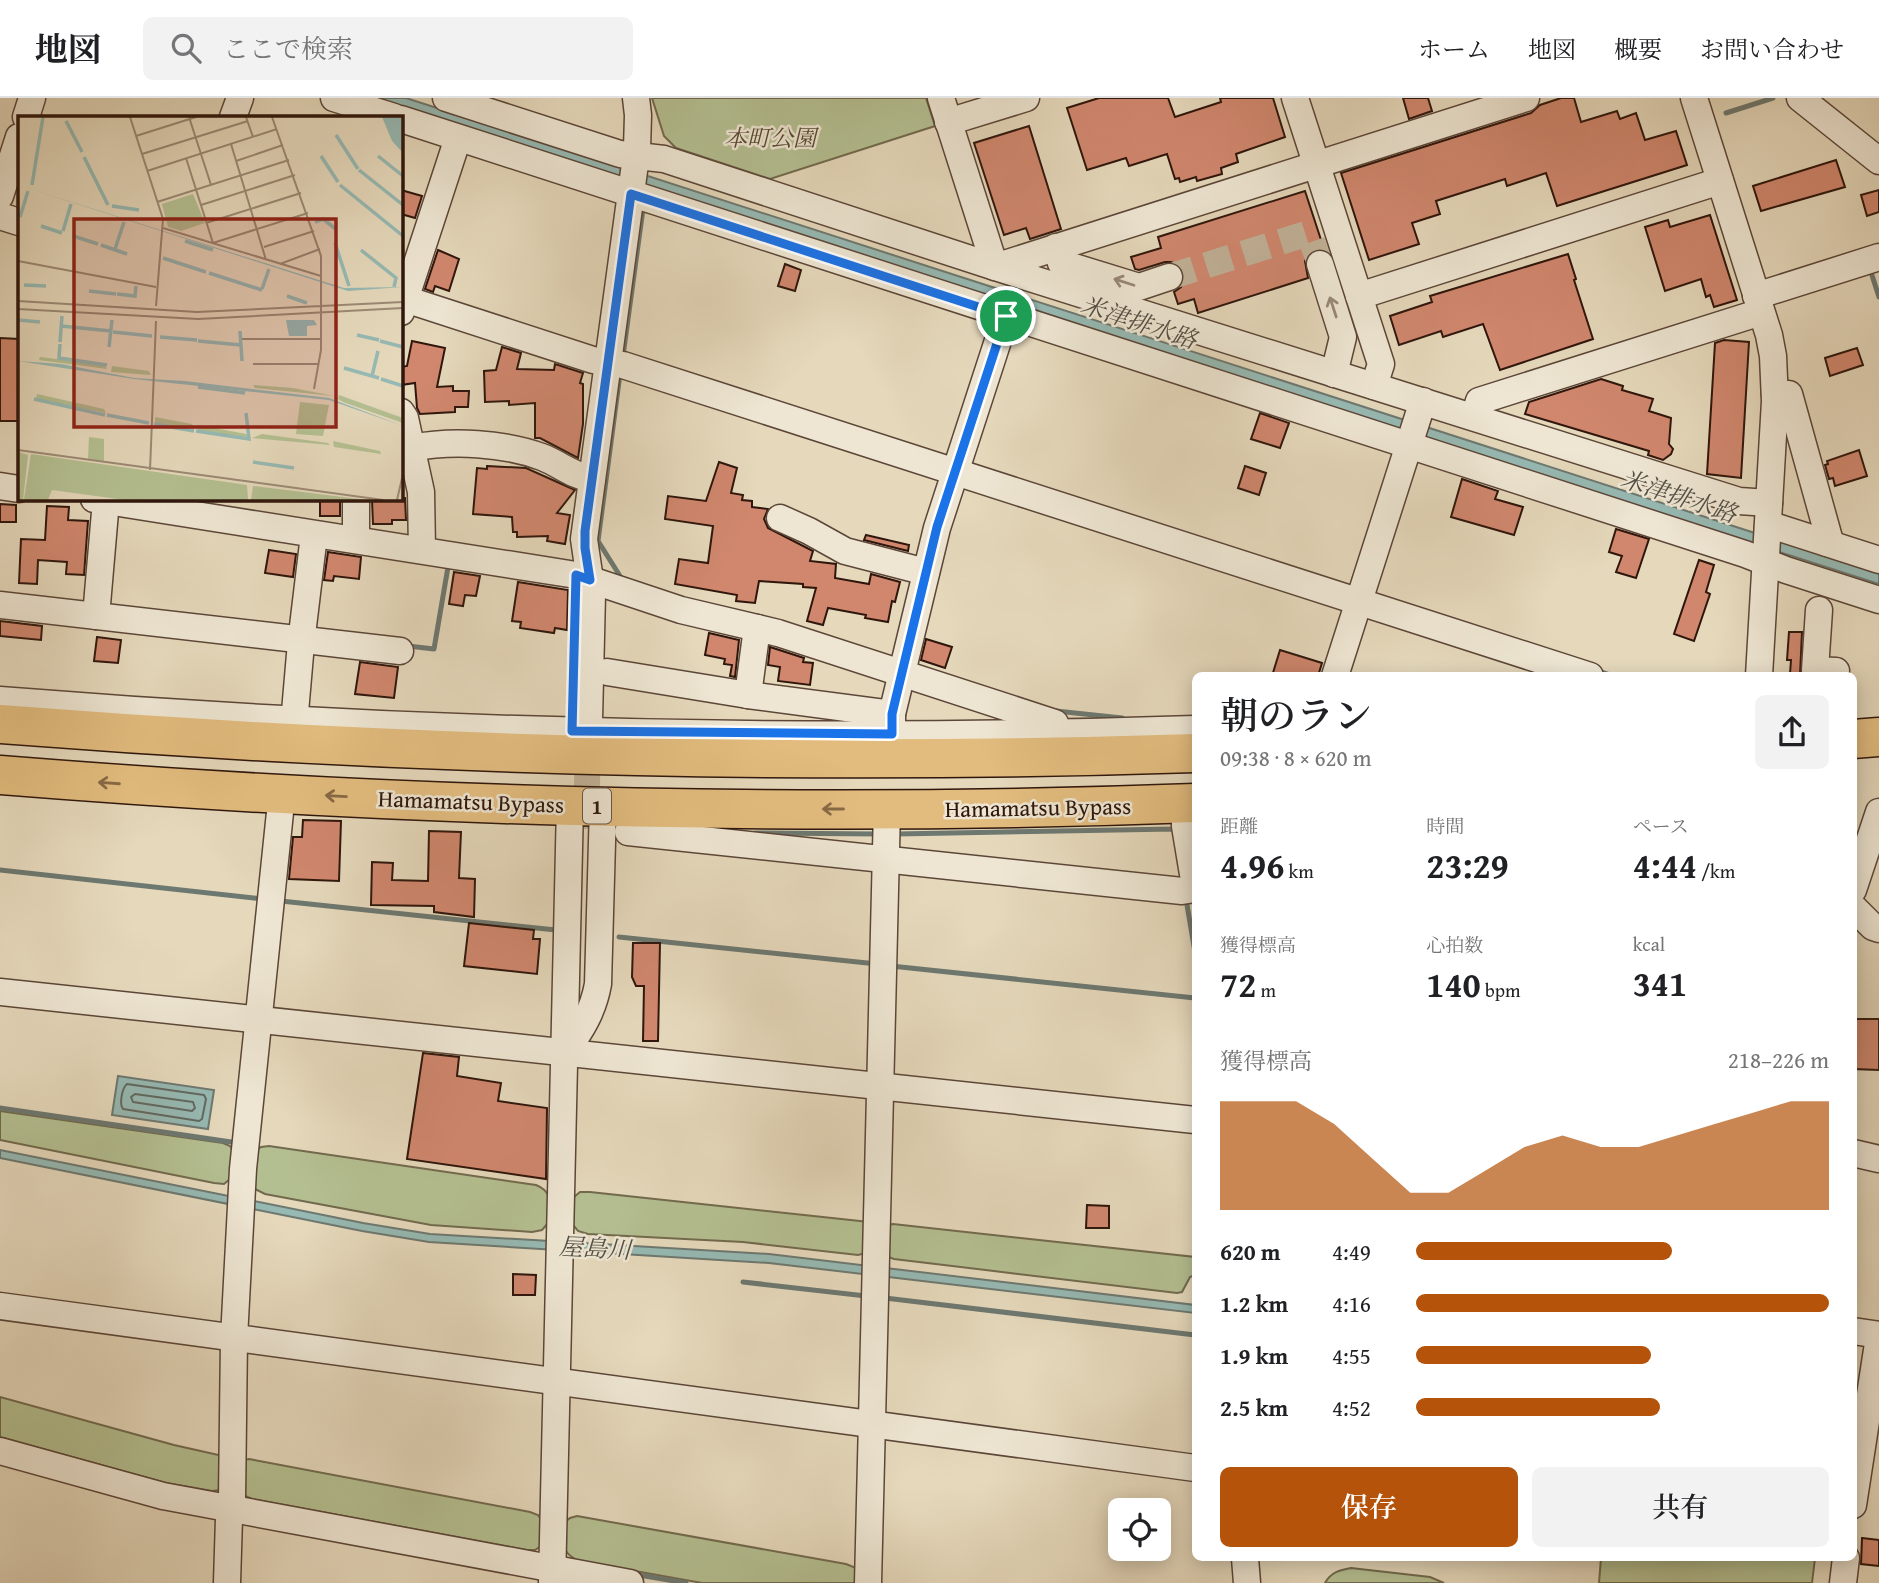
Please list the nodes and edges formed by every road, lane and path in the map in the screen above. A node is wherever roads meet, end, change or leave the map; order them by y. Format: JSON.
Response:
{"nodes":[{"id":1,"x":32,"y":98,"type":"edge"},
{"id":2,"x":240,"y":98,"type":"edge"},
{"id":3,"x":334,"y":98,"type":"edge"},
{"id":4,"x":636,"y":98,"type":"edge"},
{"id":5,"x":1026,"y":98,"type":"edge"},
{"id":6,"x":1295,"y":98,"type":"edge"},
{"id":7,"x":1526,"y":98,"type":"edge"},
{"id":8,"x":1694,"y":98,"type":"edge"},
{"id":9,"x":1800,"y":98,"type":"edge"},
{"id":10,"x":454,"y":99,"type":"edge"},
{"id":11,"x":945,"y":110,"type":"edge"},
{"id":12,"x":26,"y":116,"type":"edge"},
{"id":13,"x":233,"y":116,"type":"edge"},
{"id":14,"x":391,"y":116,"type":"edge"},
{"id":15,"x":402,"y":119,"type":"edge"},
{"id":16,"x":458,"y":138,"type":"junction"},
{"id":17,"x":18,"y":140,"type":"edge"},
{"id":18,"x":636,"y":158,"type":"junction"},
{"id":19,"x":1879,"y":161,"type":"edge"},
{"id":20,"x":1317,"y":165,"type":"junction"},
{"id":21,"x":1720,"y":181,"type":"junction"},
{"id":22,"x":631,"y":193,"type":"junction"},
{"id":23,"x":0,"y":196,"type":"edge"},
{"id":24,"x":0,"y":216,"type":"edge"},
{"id":25,"x":18,"y":222,"type":"edge"},
{"id":26,"x":1056,"y":247,"type":"junction"},
{"id":27,"x":1879,"y":257,"type":"edge"},
{"id":28,"x":1320,"y":264,"type":"tunnel mouth"},
{"id":29,"x":995,"y":267,"type":"junction"},
{"id":30,"x":1169,"y":277,"type":"tunnel mouth"},
{"id":31,"x":1359,"y":296,"type":"junction"},
{"id":32,"x":1759,"y":304,"type":"junction"},
{"id":33,"x":403,"y":305,"type":"edge"},
{"id":34,"x":1006,"y":316,"type":"junction"},
{"id":35,"x":608,"y":362,"type":"junction"},
{"id":36,"x":1337,"y":362,"type":"junction"},
{"id":37,"x":1374,"y":386,"type":"junction"},
{"id":38,"x":1775,"y":394,"type":"junction"},
{"id":39,"x":402,"y":414,"type":"edge"},
{"id":40,"x":1474,"y":417,"type":"junction"},
{"id":41,"x":1415,"y":426,"type":"junction"},
{"id":42,"x":412,"y":448,"type":"junction"},
{"id":43,"x":955,"y":471,"type":"junction"},
{"id":44,"x":592,"y":479,"type":"junction"},
{"id":45,"x":0,"y":486,"type":"edge"},
{"id":46,"x":18,"y":489,"type":"edge"},
{"id":47,"x":104,"y":500,"type":"edge"},
{"id":48,"x":110,"y":500,"type":"edge"},
{"id":49,"x":356,"y":500,"type":"edge"},
{"id":50,"x":780,"y":518,"type":"dead end"},
{"id":51,"x":1768,"y":520,"type":"junction"},
{"id":52,"x":314,"y":535,"type":"junction"},
{"id":53,"x":356,"y":540,"type":"junction"},
{"id":54,"x":1828,"y":543,"type":"junction"},
{"id":55,"x":422,"y":551,"type":"junction"},
{"id":56,"x":1766,"y":560,"type":"junction"},
{"id":57,"x":1879,"y":560,"type":"edge"},
{"id":58,"x":926,"y":572,"type":"junction"},
{"id":59,"x":591,"y":581,"type":"junction"},
{"id":60,"x":1879,"y":600,"type":"edge"},
{"id":61,"x":1359,"y":601,"type":"junction"},
{"id":62,"x":0,"y":605,"type":"edge"},
{"id":63,"x":1819,"y":610,"type":"dead end"},
{"id":64,"x":96,"y":616,"type":"junction"},
{"id":65,"x":757,"y":628,"type":"junction"},
{"id":66,"x":302,"y":639,"type":"junction"},
{"id":67,"x":400,"y":650,"type":"dead end"},
{"id":68,"x":1836,"y":671,"type":"dead end"},
{"id":69,"x":607,"y":672,"type":"junction"},
{"id":70,"x":1336,"y":672,"type":"edge"},
{"id":71,"x":1578,"y":672,"type":"edge"},
{"id":72,"x":1759,"y":672,"type":"edge"},
{"id":73,"x":901,"y":674,"type":"junction"},
{"id":74,"x":747,"y":695,"type":"junction"},
{"id":75,"x":0,"y":701,"type":"edge"},
{"id":76,"x":1879,"y":716,"type":"edge"},
{"id":77,"x":1857,"y":718,"type":"edge"},
{"id":78,"x":0,"y":724,"type":"edge"},
{"id":79,"x":892,"y":724,"type":"junction"},
{"id":80,"x":1192,"y":729,"type":"edge"},
{"id":81,"x":294,"y":731,"type":"junction"},
{"id":82,"x":1055,"y":733,"type":"junction"},
{"id":83,"x":1879,"y":737,"type":"edge"},
{"id":84,"x":588,"y":738,"type":"junction"},
{"id":85,"x":1857,"y":739,"type":"edge"},
{"id":86,"x":1192,"y":753,"type":"edge"},
{"id":87,"x":1879,"y":764,"type":"edge"},
{"id":88,"x":1857,"y":766,"type":"edge"},
{"id":89,"x":0,"y":775,"type":"edge"},
{"id":90,"x":282,"y":793,"type":"junction"},
{"id":91,"x":1190,"y":804,"type":"edge"},
{"id":92,"x":887,"y":809,"type":"junction"},
{"id":93,"x":1879,"y":812,"type":"edge"},
{"id":94,"x":598,"y":819,"type":"junction"},
{"id":95,"x":887,"y":860,"type":"junction"},
{"id":96,"x":1192,"y":869,"type":"edge"},
{"id":97,"x":1857,"y":874,"type":"edge"},
{"id":98,"x":1192,"y":889,"type":"edge"},
{"id":99,"x":1857,"y":911,"type":"edge"},
{"id":100,"x":1879,"y":929,"type":"edge"},
{"id":101,"x":0,"y":992,"type":"edge"},
{"id":102,"x":259,"y":1020,"type":"junction"},
{"id":103,"x":565,"y":1053,"type":"junction"},
{"id":104,"x":881,"y":1087,"type":"junction"},
{"id":105,"x":1192,"y":1120,"type":"edge"},
{"id":106,"x":1857,"y":1154,"type":"edge"},
{"id":107,"x":1879,"y":1159,"type":"edge"},
{"id":108,"x":0,"y":1306,"type":"edge"},
{"id":109,"x":1857,"y":1332,"type":"edge"},
{"id":110,"x":1879,"y":1336,"type":"edge"},
{"id":111,"x":234,"y":1338,"type":"junction"},
{"id":112,"x":557,"y":1381,"type":"junction"},
{"id":113,"x":1866,"y":1412,"type":"edge"},
{"id":114,"x":872,"y":1424,"type":"junction"},
{"id":115,"x":0,"y":1451,"type":"edge"},
{"id":116,"x":1192,"y":1468,"type":"edge"},
{"id":117,"x":1857,"y":1476,"type":"edge"},
{"id":118,"x":230,"y":1509,"type":"junction"},
{"id":119,"x":1245,"y":1561,"type":"edge"},
{"id":120,"x":1846,"y":1561,"type":"edge"},
{"id":121,"x":552,"y":1576,"type":"edge"},
{"id":122,"x":227,"y":1583,"type":"edge"},
{"id":123,"x":631,"y":1583,"type":"edge"},
{"id":124,"x":868,"y":1583,"type":"edge"},
{"id":125,"x":1247,"y":1583,"type":"edge"},
{"id":126,"x":1843,"y":1583,"type":"edge"}],
"edges":[{"from":1,"to":12,"type":"street"},
{"from":2,"to":13,"type":"street"},
{"from":3,"to":14,"type":"street"},
{"from":4,"to":18,"type":"street"},
{"from":5,"to":11,"type":"street"},
{"from":6,"to":20,"type":"street"},
{"from":7,"to":20,"type":"street"},
{"from":8,"to":21,"type":"street"},
{"from":9,"to":19,"type":"street"},
{"from":10,"to":18,"type":"street"},
{"from":11,"to":29,"type":"street"},
{"from":15,"to":16,"type":"street"},
{"from":16,"to":22,"type":"street"},
{"from":16,"to":33,"type":"street"},
{"from":17,"to":23,"type":"street"},
{"from":18,"to":22,"type":"street"},
{"from":18,"to":29,"type":"street"},
{"from":20,"to":26,"type":"street"},
{"from":20,"to":31,"type":"street"},
{"from":21,"to":31,"type":"street"},
{"from":21,"to":32,"type":"street"},
{"from":22,"to":34,"type":"street"},
{"from":22,"to":35,"type":"street"},
{"from":24,"to":25,"type":"street"},
{"from":26,"to":29,"type":"street"},
{"from":30,"to":26,"type":"street","one_way":true},
{"from":27,"to":32,"type":"street"},
{"from":36,"to":28,"type":"street","one_way":true},
{"from":29,"to":36,"type":"street"},
{"from":31,"to":37,"type":"street"},
{"from":32,"to":38,"type":"street"},
{"from":32,"to":40,"type":"street"},
{"from":33,"to":35,"type":"street"},
{"from":34,"to":41,"type":"street"},
{"from":34,"to":43,"type":"street"},
{"from":35,"to":43,"type":"street"},
{"from":35,"to":44,"type":"street"},
{"from":36,"to":37,"type":"street"},
{"from":37,"to":41,"type":"street"},
{"from":38,"to":51,"type":"street"},
{"from":38,"to":54,"type":"street"},
{"from":39,"to":42,"type":"street"},
{"from":40,"to":41,"type":"street"},
{"from":40,"to":51,"type":"street"},
{"from":41,"to":56,"type":"street"},
{"from":41,"to":61,"type":"street"},
{"from":42,"to":44,"type":"street"},
{"from":42,"to":55,"type":"street"},
{"from":43,"to":58,"type":"street"},
{"from":43,"to":61,"type":"street"},
{"from":44,"to":59,"type":"street"},
{"from":45,"to":46,"type":"street"},
{"from":47,"to":64,"type":"street"},
{"from":48,"to":52,"type":"street"},
{"from":49,"to":53,"type":"street"},
{"from":50,"to":58,"type":"street"},
{"from":51,"to":54,"type":"street"},
{"from":51,"to":56,"type":"street"},
{"from":52,"to":53,"type":"street"},
{"from":52,"to":66,"type":"street"},
{"from":53,"to":55,"type":"street"},
{"from":54,"to":57,"type":"street"},
{"from":55,"to":59,"type":"street"},
{"from":56,"to":60,"type":"street"},
{"from":56,"to":72,"type":"street"},
{"from":58,"to":73,"type":"street"},
{"from":59,"to":65,"type":"street"},
{"from":59,"to":69,"type":"street"},
{"from":59,"to":84,"type":"street"},
{"from":61,"to":70,"type":"street"},
{"from":61,"to":71,"type":"street"},
{"from":62,"to":64,"type":"street"},
{"from":63,"to":68,"type":"street"},
{"from":64,"to":66,"type":"street"},
{"from":65,"to":73,"type":"street"},
{"from":65,"to":74,"type":"street"},
{"from":66,"to":67,"type":"street"},
{"from":66,"to":81,"type":"street"},
{"from":69,"to":74,"type":"street"},
{"from":69,"to":84,"type":"street"},
{"from":73,"to":79,"type":"street"},
{"from":73,"to":82,"type":"street"},
{"from":74,"to":79,"type":"street"},
{"from":75,"to":81,"type":"street"},
{"from":76,"to":77,"type":"highway"},
{"from":78,"to":81,"type":"highway","number":"1"},
{"from":79,"to":82,"type":"street"},
{"from":79,"to":84,"type":"street"},
{"from":80,"to":82,"type":"street"},
{"from":81,"to":84,"type":"highway","number":"1"},
{"from":83,"to":85,"type":"highway"},
{"from":84,"to":86,"type":"highway","number":"1"},
{"from":87,"to":88,"type":"highway"},
{"from":90,"to":89,"type":"highway","name":"Hamamatsu Bypass","number":"1","one_way":true},
{"from":94,"to":90,"type":"highway","name":"Hamamatsu Bypass","number":"1","one_way":true},
{"from":90,"to":102,"type":"street"},
{"from":91,"to":92,"type":"highway","name":"Hamamatsu Bypass","number":"1"},
{"from":91,"to":96,"type":"street"},
{"from":92,"to":94,"type":"highway","name":"Hamamatsu Bypass","number":"1","one_way":true},
{"from":92,"to":95,"type":"street"},
{"from":93,"to":97,"type":"street"},
{"from":94,"to":95,"type":"street"},
{"from":94,"to":103,"type":"street"},
{"from":94,"to":103,"type":"street"},
{"from":95,"to":98,"type":"street"},
{"from":95,"to":104,"type":"street"},
{"from":99,"to":100,"type":"street"},
{"from":101,"to":102,"type":"street"},
{"from":102,"to":103,"type":"street"},
{"from":102,"to":111,"type":"street"},
{"from":103,"to":104,"type":"street"},
{"from":103,"to":112,"type":"street"},
{"from":104,"to":105,"type":"street"},
{"from":104,"to":114,"type":"street"},
{"from":106,"to":107,"type":"street"},
{"from":108,"to":111,"type":"street"},
{"from":109,"to":110,"type":"street"},
{"from":110,"to":113,"type":"street"},
{"from":111,"to":112,"type":"street"},
{"from":111,"to":118,"type":"street"},
{"from":112,"to":114,"type":"street"},
{"from":112,"to":121,"type":"street"},
{"from":113,"to":117,"type":"street"},
{"from":114,"to":116,"type":"street"},
{"from":114,"to":124,"type":"street"},
{"from":115,"to":118,"type":"street"},
{"from":118,"to":121,"type":"street"},
{"from":118,"to":122,"type":"street"},
{"from":119,"to":125,"type":"street"},
{"from":120,"to":126,"type":"street"},
{"from":121,"to":123,"type":"street"}]}
